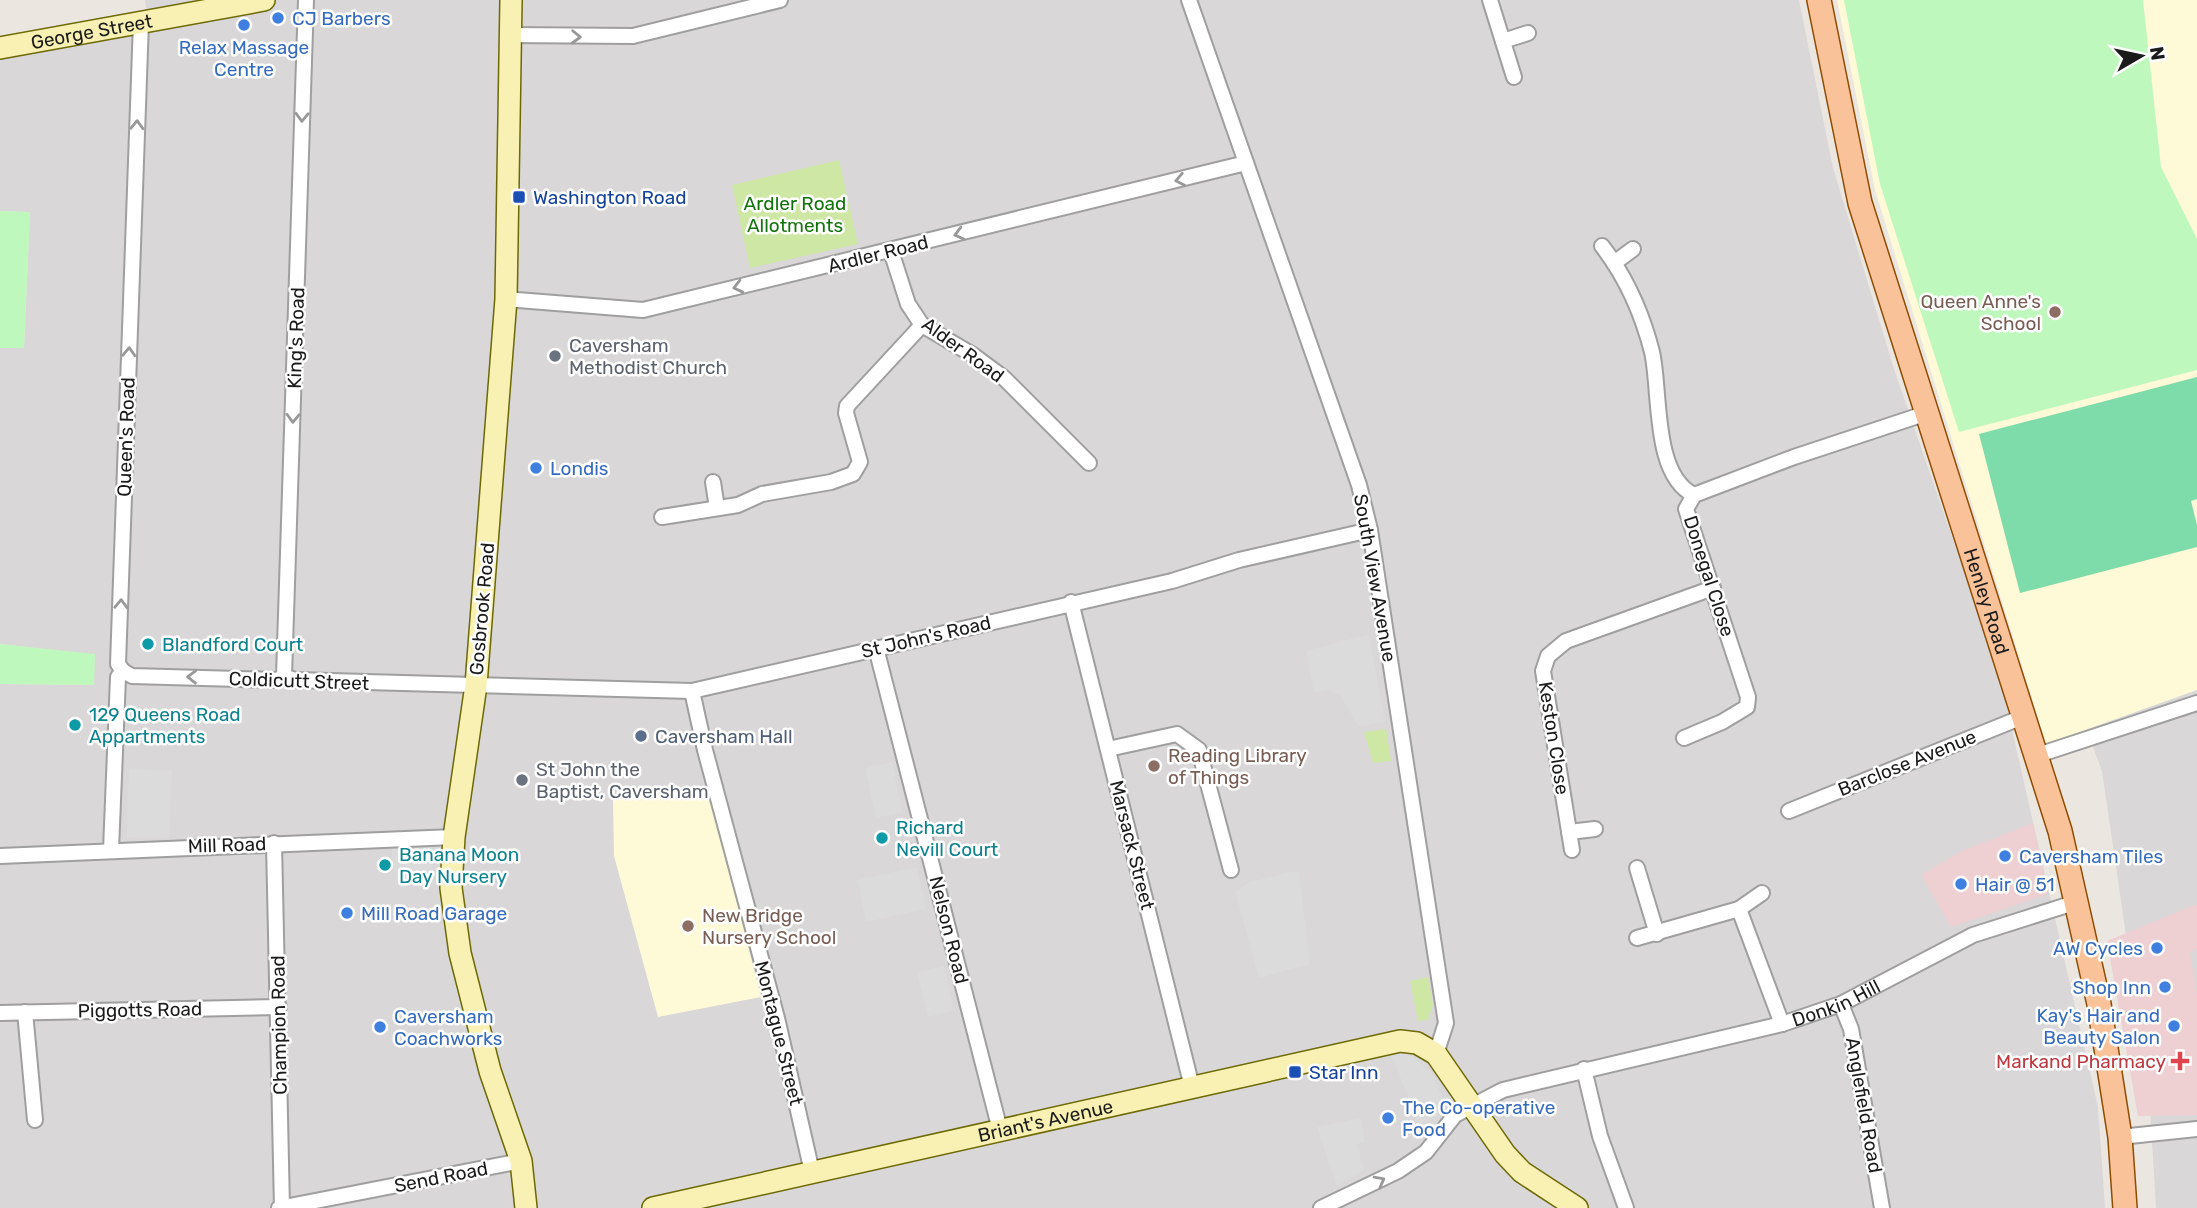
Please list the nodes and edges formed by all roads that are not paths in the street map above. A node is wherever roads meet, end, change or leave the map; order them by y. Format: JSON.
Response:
{"nodes":[{"id":1,"x":264,"y":0,"type":"edge"},
{"id":2,"x":306,"y":0,"type":"edge"},
{"id":3,"x":511,"y":0,"type":"edge"},
{"id":4,"x":780,"y":0,"type":"edge"},
{"id":5,"x":1189,"y":0,"type":"edge"},
{"id":6,"x":1490,"y":0,"type":"edge"},
{"id":7,"x":1819,"y":0,"type":"edge"},
{"id":8,"x":141,"y":22,"type":"junction"},
{"id":9,"x":1528,"y":33,"type":"dead end"},
{"id":10,"x":508,"y":35,"type":"junction"},
{"id":11,"x":1503,"y":41,"type":"junction"},
{"id":12,"x":0,"y":48,"type":"edge"},
{"id":13,"x":1514,"y":77,"type":"dead end"},
{"id":14,"x":1246,"y":163,"type":"junction"},
{"id":15,"x":1602,"y":246,"type":"dead end"},
{"id":16,"x":1633,"y":249,"type":"dead end"},
{"id":17,"x":891,"y":251,"type":"junction"},
{"id":18,"x":1615,"y":262,"type":"junction"},
{"id":19,"x":506,"y":299,"type":"junction"},
{"id":20,"x":922,"y":325,"type":"junction"},
{"id":21,"x":1927,"y":414,"type":"junction"},
{"id":22,"x":1089,"y":463,"type":"dead end"},
{"id":23,"x":713,"y":482,"type":"dead end"},
{"id":24,"x":1693,"y":495,"type":"junction"},
{"id":25,"x":717,"y":508,"type":"junction"},
{"id":26,"x":662,"y":517,"type":"dead end"},
{"id":27,"x":1370,"y":530,"type":"junction"},
{"id":28,"x":1713,"y":588,"type":"junction"},
{"id":29,"x":1071,"y":602,"type":"junction"},
{"id":30,"x":876,"y":648,"type":"junction"},
{"id":31,"x":123,"y":671,"type":"junction"},
{"id":32,"x":284,"y":676,"type":"junction"},
{"id":33,"x":476,"y":685,"type":"junction"},
{"id":34,"x":692,"y":691,"type":"junction"},
{"id":35,"x":2197,"y":703,"type":"edge"},
{"id":36,"x":2025,"y":716,"type":"junction"},
{"id":37,"x":1684,"y":737,"type":"dead end"},
{"id":38,"x":1108,"y":749,"type":"junction"},
{"id":39,"x":2038,"y":755,"type":"junction"},
{"id":40,"x":1788,"y":811,"type":"dead end"},
{"id":41,"x":1595,"y":829,"type":"dead end"},
{"id":42,"x":1569,"y":832,"type":"junction"},
{"id":43,"x":454,"y":837,"type":"junction"},
{"id":44,"x":274,"y":843,"type":"junction"},
{"id":45,"x":111,"y":850,"type":"junction"},
{"id":46,"x":1572,"y":850,"type":"dead end"},
{"id":47,"x":0,"y":856,"type":"edge"},
{"id":48,"x":1637,"y":868,"type":"dead end"},
{"id":49,"x":1231,"y":870,"type":"dead end"},
{"id":50,"x":1762,"y":893,"type":"dead end"},
{"id":51,"x":2077,"y":902,"type":"junction"},
{"id":52,"x":1739,"y":909,"type":"junction"},
{"id":53,"x":1657,"y":934,"type":"junction"},
{"id":54,"x":1637,"y":938,"type":"dead end"},
{"id":55,"x":1841,"y":1004,"type":"junction"},
{"id":56,"x":279,"y":1007,"type":"junction"},
{"id":57,"x":25,"y":1012,"type":"junction"},
{"id":58,"x":0,"y":1013,"type":"edge"},
{"id":59,"x":1782,"y":1024,"type":"junction"},
{"id":60,"x":1436,"y":1054,"type":"junction"},
{"id":61,"x":1584,"y":1069,"type":"junction"},
{"id":62,"x":1192,"y":1087,"type":"junction"},
{"id":63,"x":1474,"y":1107,"type":"junction"},
{"id":64,"x":35,"y":1120,"type":"dead end"},
{"id":65,"x":2197,"y":1129,"type":"edge"},
{"id":66,"x":1000,"y":1130,"type":"junction"},
{"id":67,"x":2120,"y":1138,"type":"junction"},
{"id":68,"x":521,"y":1161,"type":"junction"},
{"id":69,"x":812,"y":1172,"type":"junction"},
{"id":70,"x":1326,"y":1206,"type":"edge"},
{"id":71,"x":280,"y":1208,"type":"edge"},
{"id":72,"x":526,"y":1208,"type":"edge"},
{"id":73,"x":653,"y":1208,"type":"edge"},
{"id":74,"x":1577,"y":1208,"type":"edge"},
{"id":75,"x":1626,"y":1208,"type":"edge"},
{"id":76,"x":1882,"y":1208,"type":"edge"},
{"id":77,"x":2125,"y":1208,"type":"edge"}],
"edges":[{"from":1,"to":8,"type":"main road","name":"George Street"},
{"from":2,"to":32,"type":"street","name":"King's Road","one_way":true},
{"from":3,"to":10,"type":"main road","name":"Gosbrook Road"},
{"from":10,"to":4,"type":"street","one_way":true},
{"from":5,"to":14,"type":"street","name":"South View Avenue"},
{"from":6,"to":11,"type":"street"},
{"from":7,"to":21,"type":"main road","name":"Henley Road"},
{"from":8,"to":12,"type":"main road","name":"George Street"},
{"from":31,"to":8,"type":"street","name":"Queen's Road","one_way":true},
{"from":9,"to":11,"type":"street"},
{"from":10,"to":19,"type":"main road","name":"Gosbrook Road"},
{"from":11,"to":13,"type":"street"},
{"from":14,"to":17,"type":"street","name":"Ardler Road","one_way":true},
{"from":14,"to":27,"type":"street","name":"South View Avenue"},
{"from":15,"to":18,"type":"street"},
{"from":16,"to":18,"type":"street"},
{"from":17,"to":19,"type":"street","name":"Ardler Road","one_way":true},
{"from":17,"to":20,"type":"street","name":"Alder Road"},
{"from":18,"to":24,"type":"street"},
{"from":19,"to":33,"type":"main road","name":"Gosbrook Road"},
{"from":20,"to":22,"type":"street","name":"Alder Road"},
{"from":20,"to":25,"type":"street"},
{"from":21,"to":24,"type":"street","name":"Donegal Close"},
{"from":21,"to":36,"type":"main road","name":"Henley Road"},
{"from":23,"to":25,"type":"street"},
{"from":24,"to":28,"type":"street","name":"Donegal Close"},
{"from":25,"to":26,"type":"street"},
{"from":27,"to":29,"type":"street","name":"St John's Road"},
{"from":27,"to":60,"type":"street","name":"South View Avenue"},
{"from":28,"to":37,"type":"street","name":"Donegal Close"},
{"from":28,"to":42,"type":"street","name":"Keston Close"},
{"from":29,"to":30,"type":"street","name":"St John's Road"},
{"from":29,"to":38,"type":"street","name":"Marsack Street"},
{"from":30,"to":34,"type":"street","name":"St John's Road"},
{"from":30,"to":66,"type":"street","name":"Nelson Road"},
{"from":32,"to":31,"type":"street","name":"Coldicutt Street","one_way":true},
{"from":31,"to":45,"type":"street","name":"Queen's Road"},
{"from":32,"to":33,"type":"street","name":"Coldicutt Street"},
{"from":33,"to":34,"type":"street","name":"St John's Road"},
{"from":33,"to":43,"type":"main road","name":"Gosbrook Road"},
{"from":34,"to":69,"type":"street","name":"Montague Street"},
{"from":35,"to":39,"type":"street"},
{"from":36,"to":39,"type":"main road","name":"Henley Road"},
{"from":36,"to":40,"type":"street","name":"Barclose Avenue"},
{"from":38,"to":49,"type":"street"},
{"from":38,"to":62,"type":"street","name":"Marsack Street"},
{"from":39,"to":51,"type":"main road","name":"Henley Road"},
{"from":41,"to":42,"type":"street"},
{"from":42,"to":46,"type":"street","name":"Keston Close"},
{"from":43,"to":44,"type":"street","name":"Mill Road"},
{"from":43,"to":68,"type":"main road","name":"Gosbrook Road"},
{"from":44,"to":45,"type":"street","name":"Mill Road"},
{"from":44,"to":56,"type":"street","name":"Champion Road"},
{"from":45,"to":47,"type":"street","name":"Mill Road"},
{"from":48,"to":53,"type":"street"},
{"from":50,"to":52,"type":"street"},
{"from":51,"to":55,"type":"street","name":"Donkin Hill"},
{"from":51,"to":67,"type":"main road","name":"Henley Road"},
{"from":52,"to":53,"type":"street"},
{"from":52,"to":59,"type":"street"},
{"from":53,"to":54,"type":"street"},
{"from":55,"to":59,"type":"street","name":"Donkin Hill"},
{"from":55,"to":76,"type":"street","name":"Anglefield Road"},
{"from":56,"to":57,"type":"street","name":"Piggotts Road"},
{"from":56,"to":71,"type":"street","name":"Champion Road"},
{"from":57,"to":58,"type":"street","name":"Piggotts Road"},
{"from":57,"to":64,"type":"street"},
{"from":59,"to":61,"type":"street","name":"Donkin Hill"},
{"from":60,"to":62,"type":"main road","name":"Briant's Avenue"},
{"from":60,"to":63,"type":"main road"},
{"from":61,"to":63,"type":"street","name":"Donkin Hill"},
{"from":61,"to":75,"type":"street"},
{"from":62,"to":66,"type":"main road","name":"Briant's Avenue"},
{"from":70,"to":63,"type":"street","name":"Donkin Hill","one_way":true},
{"from":63,"to":74,"type":"main road"},
{"from":65,"to":67,"type":"street"},
{"from":66,"to":69,"type":"main road","name":"Briant's Avenue"},
{"from":67,"to":77,"type":"main road","name":"Henley Road"},
{"from":68,"to":71,"type":"street","name":"Send Road"},
{"from":68,"to":72,"type":"main road","name":"Gosbrook Road"},
{"from":69,"to":73,"type":"main road","name":"Briant's Avenue"}]}
